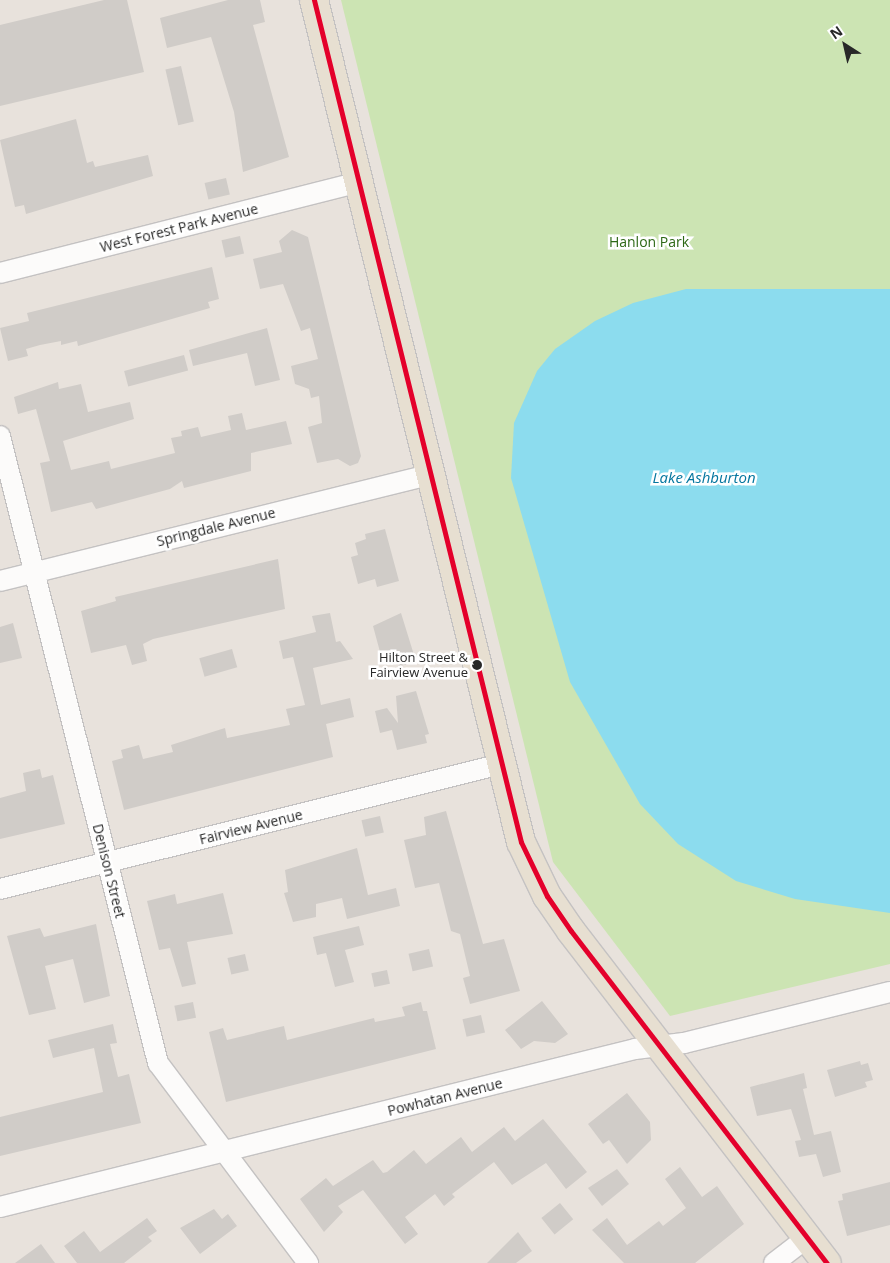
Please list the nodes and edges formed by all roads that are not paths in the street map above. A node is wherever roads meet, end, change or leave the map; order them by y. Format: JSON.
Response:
{"nodes":[{"id":1,"x":314,"y":0,"type":"edge"},
{"id":2,"x":359,"y":182,"type":"junction"},
{"id":3,"x":0,"y":273,"type":"edge"},
{"id":4,"x":0,"y":436,"type":"edge"},
{"id":5,"x":431,"y":474,"type":"junction"},
{"id":6,"x":35,"y":572,"type":"junction"},
{"id":7,"x":0,"y":581,"type":"edge"},
{"id":8,"x":502,"y":764,"type":"junction"},
{"id":9,"x":107,"y":863,"type":"junction"},
{"id":10,"x":0,"y":889,"type":"edge"},
{"id":11,"x":890,"y":992,"type":"edge"},
{"id":12,"x":660,"y":1047,"type":"junction"},
{"id":13,"x":223,"y":1153,"type":"junction"},
{"id":14,"x":0,"y":1207,"type":"edge"},
{"id":15,"x":808,"y":1237,"type":"junction"},
{"id":16,"x":307,"y":1263,"type":"edge"},
{"id":17,"x":774,"y":1263,"type":"edge"},
{"id":18,"x":827,"y":1263,"type":"edge"}],
"edges":[{"from":1,"to":2,"type":"main road"},
{"from":2,"to":3,"type":"street","name":"West Forest Park Avenue"},
{"from":2,"to":5,"type":"main road"},
{"from":4,"to":6,"type":"street","name":"Denison Street"},
{"from":5,"to":6,"type":"street","name":"Springdale Avenue"},
{"from":5,"to":8,"type":"main road"},
{"from":6,"to":7,"type":"street","name":"Springdale Avenue"},
{"from":6,"to":9,"type":"street","name":"Denison Street"},
{"from":8,"to":9,"type":"street","name":"Fairview Avenue"},
{"from":8,"to":12,"type":"main road"},
{"from":9,"to":10,"type":"street","name":"Fairview Avenue"},
{"from":9,"to":13,"type":"street","name":"Denison Street"},
{"from":11,"to":12,"type":"street","name":"Powhatan Avenue"},
{"from":12,"to":13,"type":"street","name":"Powhatan Avenue"},
{"from":12,"to":15,"type":"main road"},
{"from":13,"to":14,"type":"street","name":"Powhatan Avenue"},
{"from":13,"to":16,"type":"street","name":"Denison Street"},
{"from":15,"to":17,"type":"street"},
{"from":15,"to":18,"type":"main road"}]}
